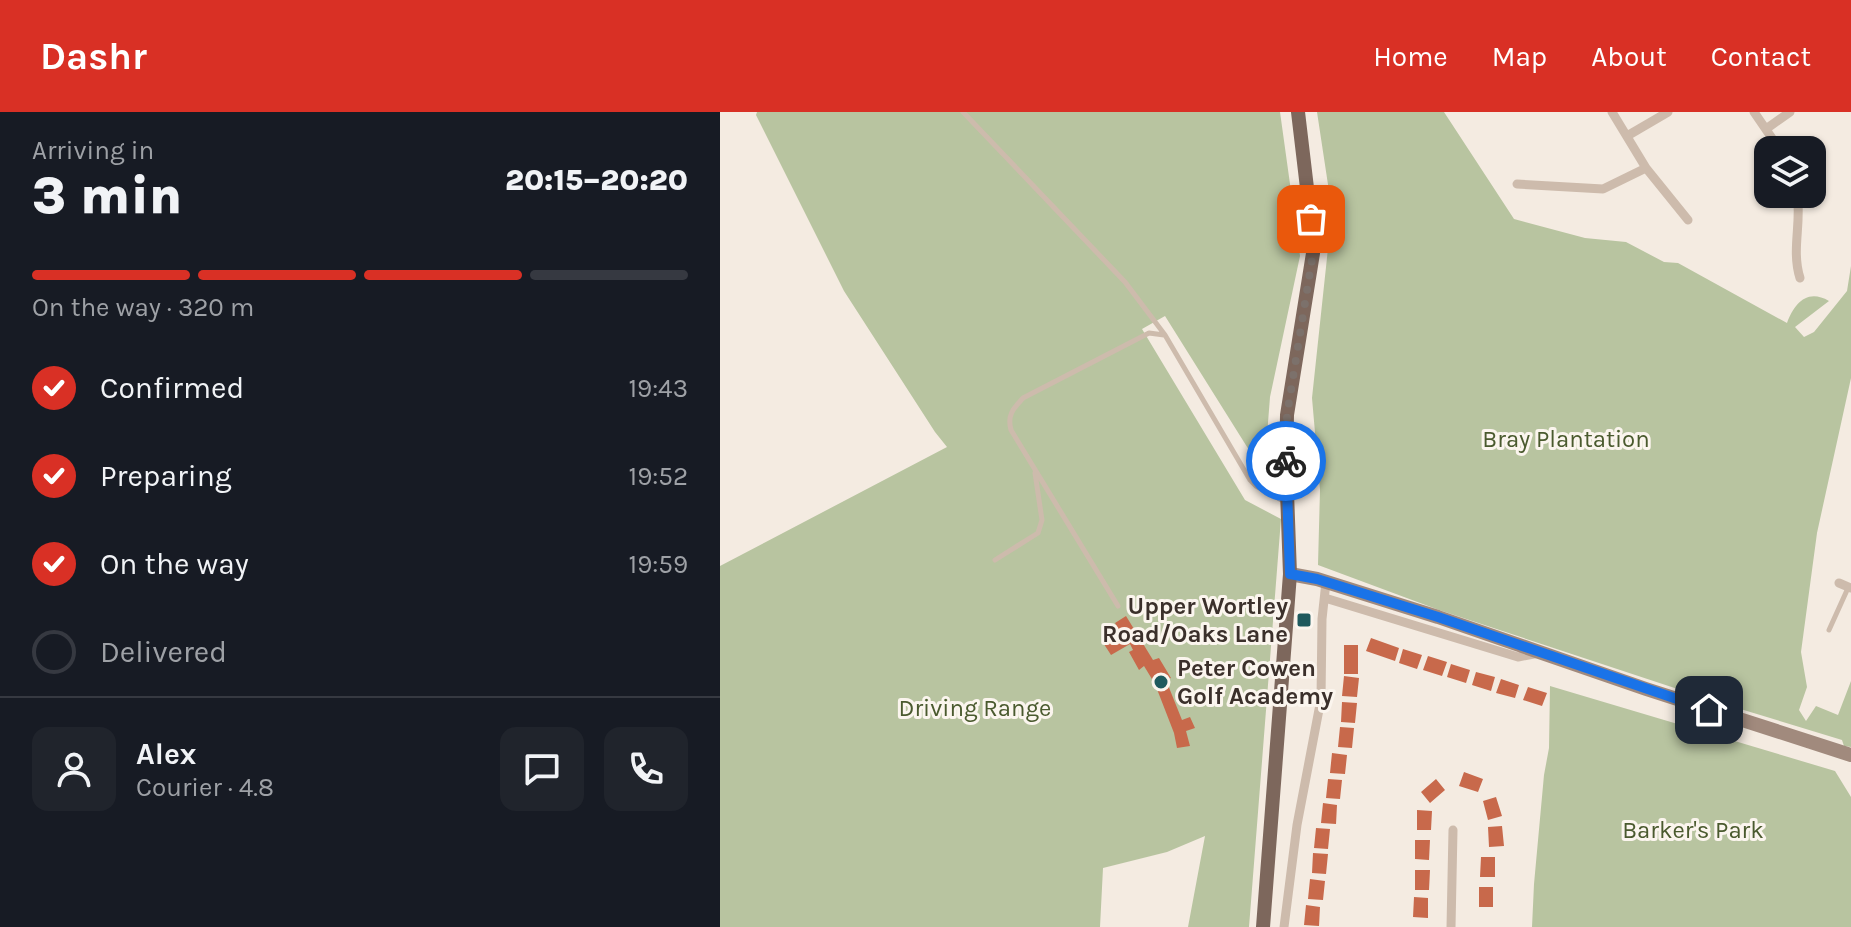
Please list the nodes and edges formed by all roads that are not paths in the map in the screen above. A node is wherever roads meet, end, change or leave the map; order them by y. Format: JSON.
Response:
{"nodes":[{"id":1,"x":963,"y":112,"type":"edge"},
{"id":2,"x":1298,"y":112,"type":"edge"},
{"id":3,"x":1612,"y":112,"type":"edge"},
{"id":4,"x":1668,"y":112,"type":"edge"},
{"id":5,"x":1754,"y":112,"type":"edge"},
{"id":6,"x":1790,"y":112,"type":"edge"},
{"id":7,"x":1766,"y":129,"type":"junction"},
{"id":8,"x":1627,"y":136,"type":"junction"},
{"id":9,"x":1771,"y":136,"type":"edge"},
{"id":10,"x":1646,"y":168,"type":"junction"},
{"id":11,"x":1517,"y":184,"type":"dead end"},
{"id":12,"x":1797,"y":208,"type":"edge"},
{"id":13,"x":1688,"y":220,"type":"dead end"},
{"id":14,"x":1800,"y":278,"type":"dead end"},
{"id":15,"x":1165,"y":335,"type":"junction"},
{"id":16,"x":1034,"y":468,"type":"junction"},
{"id":17,"x":1288,"y":504,"type":"junction"},
{"id":18,"x":995,"y":560,"type":"dead end"},
{"id":19,"x":1290,"y":574,"type":"junction"},
{"id":20,"x":1326,"y":582,"type":"junction"},
{"id":21,"x":1846,"y":586,"type":"edge"},
{"id":22,"x":1325,"y":598,"type":"junction"},
{"id":23,"x":1118,"y":606,"type":"dead end"},
{"id":24,"x":1829,"y":630,"type":"dead end"},
{"id":25,"x":1543,"y":652,"type":"junction"},
{"id":26,"x":1851,"y":755,"type":"edge"},
{"id":27,"x":1453,"y":830,"type":"dead end"},
{"id":28,"x":1263,"y":927,"type":"edge"},
{"id":29,"x":1284,"y":927,"type":"edge"},
{"id":30,"x":1451,"y":927,"type":"edge"}],
"edges":[{"from":1,"to":15,"type":"lane"},
{"from":2,"to":17,"type":"main road"},
{"from":3,"to":8,"type":"street"},
{"from":4,"to":8,"type":"street"},
{"from":5,"to":7,"type":"street"},
{"from":6,"to":7,"type":"street"},
{"from":7,"to":9,"type":"street"},
{"from":8,"to":10,"type":"street"},
{"from":10,"to":11,"type":"street"},
{"from":10,"to":13,"type":"street"},
{"from":12,"to":14,"type":"street"},
{"from":15,"to":16,"type":"lane"},
{"from":15,"to":17,"type":"lane"},
{"from":16,"to":18,"type":"lane"},
{"from":16,"to":23,"type":"lane"},
{"from":17,"to":19,"type":"main road"},
{"from":19,"to":20,"type":"street"},
{"from":19,"to":28,"type":"main road"},
{"from":20,"to":22,"type":"street"},
{"from":20,"to":25,"type":"street"},
{"from":21,"to":24,"type":"lane"},
{"from":22,"to":25,"type":"street"},
{"from":22,"to":29,"type":"street"},
{"from":25,"to":26,"type":"street"},
{"from":27,"to":30,"type":"street"}]}
